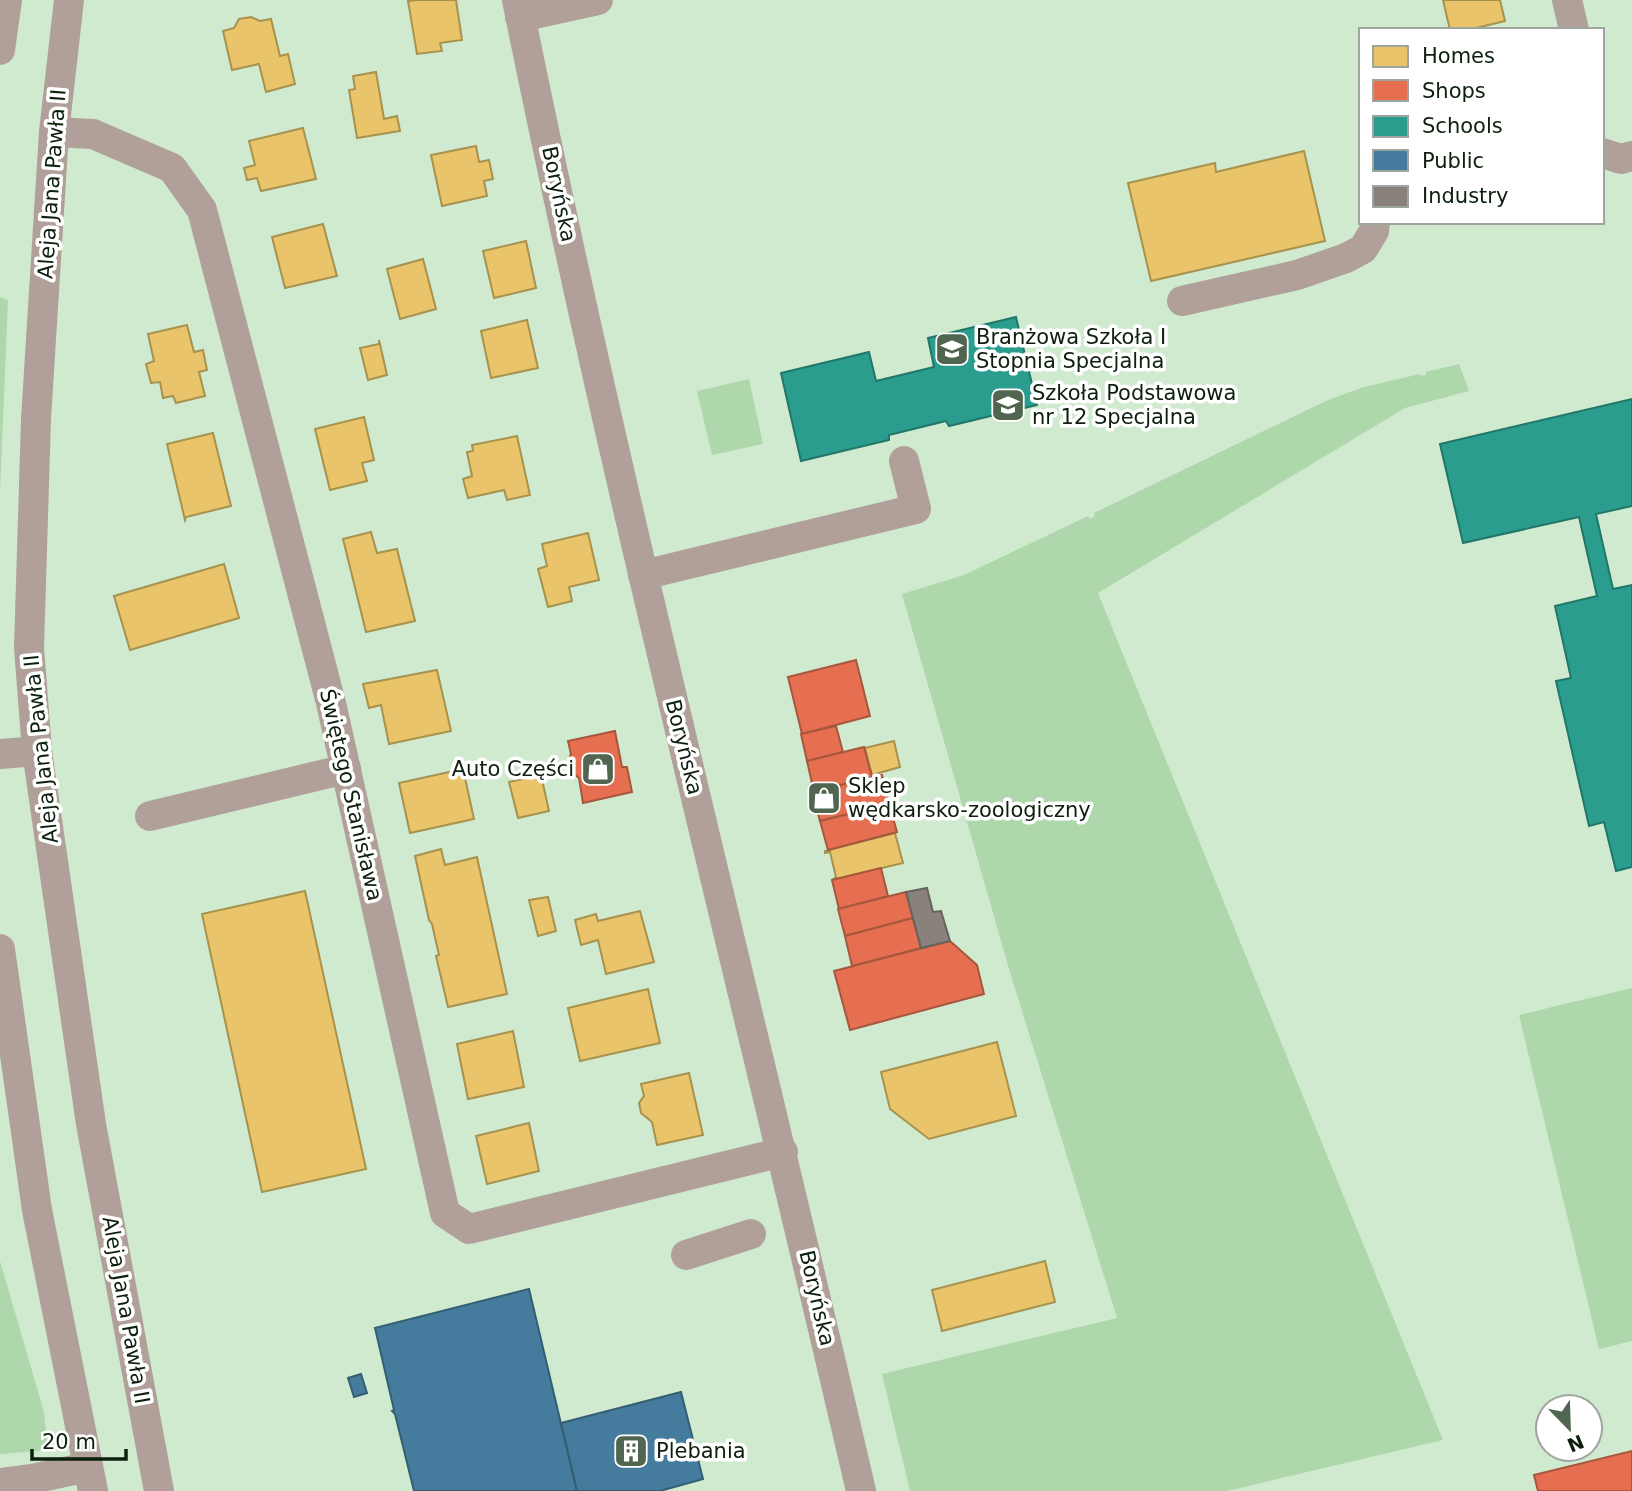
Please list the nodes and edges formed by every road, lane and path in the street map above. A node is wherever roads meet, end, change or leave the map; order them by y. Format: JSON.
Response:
{"nodes":[{"id":1,"x":7,"y":0,"type":"edge"},
{"id":2,"x":69,"y":0,"type":"edge"},
{"id":3,"x":598,"y":0,"type":"edge"},
{"id":4,"x":1567,"y":0,"type":"edge"},
{"id":5,"x":518,"y":9,"type":"edge"},
{"id":6,"x":1574,"y":28,"type":"edge"},
{"id":7,"x":0,"y":50,"type":"edge"},
{"id":8,"x":54,"y":132,"type":"junction"},
{"id":9,"x":1604,"y":154,"type":"edge"},
{"id":10,"x":1632,"y":156,"type":"edge"},
{"id":11,"x":1375,"y":224,"type":"edge"},
{"id":12,"x":1182,"y":301,"type":"dead end"},
{"id":13,"x":904,"y":461,"type":"dead end"},
{"id":14,"x":643,"y":575,"type":"junction"},
{"id":15,"x":37,"y":751,"type":"junction"},
{"id":16,"x":0,"y":754,"type":"edge"},
{"id":17,"x":345,"y":769,"type":"junction"},
{"id":18,"x":150,"y":816,"type":"dead end"},
{"id":19,"x":0,"y":949,"type":"edge"},
{"id":20,"x":783,"y":1152,"type":"junction"},
{"id":21,"x":751,"y":1234,"type":"dead end"},
{"id":22,"x":686,"y":1255,"type":"dead end"},
{"id":23,"x":91,"y":1479,"type":"edge"},
{"id":24,"x":0,"y":1483,"type":"edge"},
{"id":25,"x":159,"y":1491,"type":"edge"},
{"id":26,"x":862,"y":1491,"type":"edge"}],
"edges":[{"from":1,"to":7,"type":"street"},
{"from":2,"to":8,"type":"street","name":"Aleja Jana Pawła II"},
{"from":3,"to":5,"type":"street"},
{"from":4,"to":6,"type":"street"},
{"from":5,"to":14,"type":"street","name":"Boryńska"},
{"from":8,"to":15,"type":"street","name":"Aleja Jana Pawła II"},
{"from":8,"to":17,"type":"street","name":"Świętego Stanisława"},
{"from":9,"to":10,"type":"street"},
{"from":11,"to":12,"type":"street"},
{"from":13,"to":14,"type":"street"},
{"from":14,"to":20,"type":"street","name":"Boryńska"},
{"from":15,"to":16,"type":"street"},
{"from":15,"to":25,"type":"street","name":"Aleja Jana Pawła II"},
{"from":17,"to":18,"type":"street"},
{"from":17,"to":20,"type":"street","name":"Świętego Stanisława"},
{"from":19,"to":23,"type":"street"},
{"from":20,"to":26,"type":"street","name":"Boryńska"},
{"from":21,"to":22,"type":"street"},
{"from":23,"to":24,"type":"street"}]}
